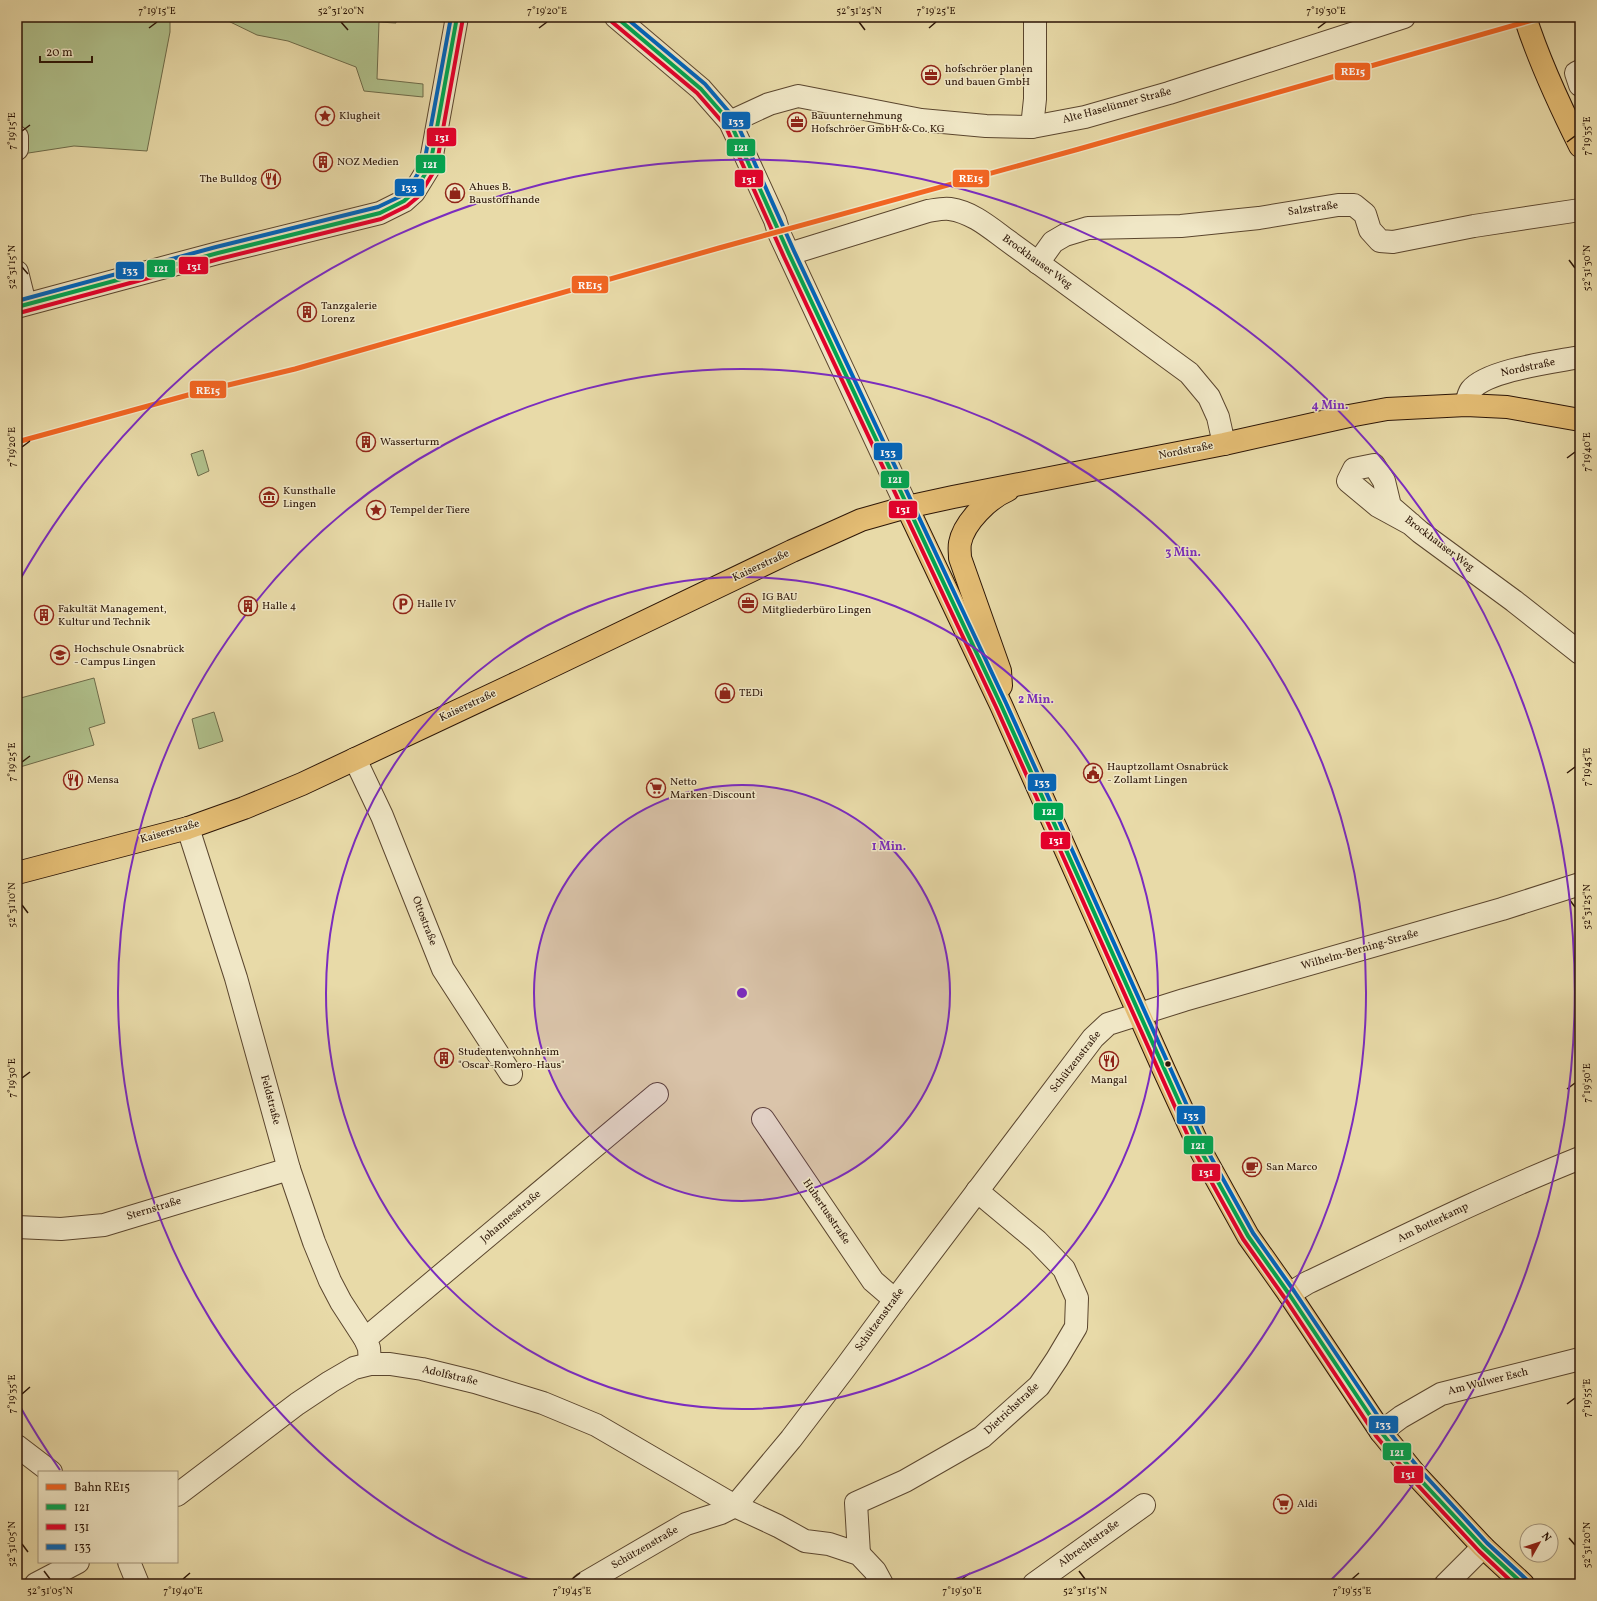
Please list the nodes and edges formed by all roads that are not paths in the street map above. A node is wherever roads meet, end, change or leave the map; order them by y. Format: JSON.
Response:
{"nodes":[{"id":1,"x":457,"y":17,"type":"edge"},
{"id":2,"x":616,"y":17,"type":"edge"},
{"id":3,"x":1035,"y":17,"type":"edge"},
{"id":4,"x":1404,"y":17,"type":"edge"},
{"id":5,"x":1525,"y":17,"type":"edge"},
{"id":6,"x":1375,"y":22,"type":"edge"},
{"id":7,"x":1580,"y":71,"type":"edge"},
{"id":8,"x":1580,"y":85,"type":"edge"},
{"id":9,"x":730,"y":122,"type":"junction"},
{"id":10,"x":1032,"y":127,"type":"junction"},
{"id":11,"x":17,"y":137,"type":"edge"},
{"id":12,"x":1580,"y":146,"type":"edge"},
{"id":13,"x":17,"y":149,"type":"edge"},
{"id":14,"x":1580,"y":210,"type":"edge"},
{"id":15,"x":789,"y":254,"type":"junction"},
{"id":16,"x":1038,"y":262,"type":"junction"},
{"id":17,"x":17,"y":272,"type":"edge"},
{"id":18,"x":21,"y":305,"type":"edge"},
{"id":19,"x":1580,"y":357,"type":"edge"},
{"id":20,"x":1466,"y":405,"type":"junction"},
{"id":21,"x":1580,"y":420,"type":"edge"},
{"id":22,"x":1224,"y":444,"type":"junction"},
{"id":23,"x":1047,"y":477,"type":"junction"},
{"id":24,"x":907,"y":507,"type":"junction"},
{"id":25,"x":1411,"y":524,"type":"junction"},
{"id":26,"x":1580,"y":653,"type":"edge"},
{"id":27,"x":1001,"y":705,"type":"junction"},
{"id":28,"x":355,"y":759,"type":"junction"},
{"id":29,"x":188,"y":828,"type":"junction"},
{"id":30,"x":17,"y":873,"type":"edge"},
{"id":31,"x":1580,"y":884,"type":"edge"},
{"id":32,"x":1140,"y":1014,"type":"junction"},
{"id":33,"x":511,"y":1074,"type":"dead end"},
{"id":34,"x":657,"y":1094,"type":"dead end"},
{"id":35,"x":763,"y":1119,"type":"dead end"},
{"id":36,"x":1580,"y":1158,"type":"edge"},
{"id":37,"x":289,"y":1169,"type":"junction"},
{"id":38,"x":977,"y":1191,"type":"junction"},
{"id":39,"x":17,"y":1227,"type":"edge"},
{"id":40,"x":1289,"y":1294,"type":"junction"},
{"id":41,"x":895,"y":1300,"type":"junction"},
{"id":42,"x":365,"y":1339,"type":"junction"},
{"id":43,"x":1580,"y":1359,"type":"edge"},
{"id":44,"x":370,"y":1364,"type":"junction"},
{"id":45,"x":1381,"y":1432,"type":"junction"},
{"id":46,"x":17,"y":1446,"type":"edge"},
{"id":47,"x":50,"y":1471,"type":"edge"},
{"id":48,"x":178,"y":1493,"type":"edge"},
{"id":49,"x":1144,"y":1505,"type":"dead end"},
{"id":50,"x":735,"y":1506,"type":"junction"},
{"id":51,"x":1483,"y":1547,"type":"junction"},
{"id":52,"x":859,"y":1554,"type":"junction"},
{"id":53,"x":76,"y":1563,"type":"edge"},
{"id":54,"x":128,"y":1563,"type":"edge"},
{"id":55,"x":36,"y":1584,"type":"edge"},
{"id":56,"x":138,"y":1584,"type":"edge"},
{"id":57,"x":583,"y":1584,"type":"edge"},
{"id":58,"x":882,"y":1584,"type":"edge"},
{"id":59,"x":1034,"y":1584,"type":"edge"},
{"id":60,"x":1446,"y":1584,"type":"edge"},
{"id":61,"x":1523,"y":1584,"type":"edge"}],
"edges":[{"from":1,"to":18,"type":"street"},
{"from":2,"to":9,"type":"street"},
{"from":3,"to":10,"type":"street"},
{"from":4,"to":6,"type":"street","name":"Alte Haselünner Straße"},
{"from":5,"to":12,"type":"main road"},
{"from":6,"to":10,"type":"street","name":"Alte Haselünner Straße"},
{"from":7,"to":8,"type":"street"},
{"from":9,"to":10,"type":"street","name":"Alte Haselünner Straße"},
{"from":9,"to":15,"type":"street"},
{"from":11,"to":13,"type":"street"},
{"from":14,"to":16,"type":"street","name":"Salzstraße"},
{"from":15,"to":16,"type":"street","name":"Brockhauser Weg"},
{"from":15,"to":24,"type":"street"},
{"from":16,"to":22,"type":"street","name":"Brockhauser Weg"},
{"from":17,"to":18,"type":"street"},
{"from":19,"to":20,"type":"street","name":"Nordstraße"},
{"from":20,"to":21,"type":"main road","name":"Nordstraße"},
{"from":20,"to":22,"type":"main road","name":"Nordstraße"},
{"from":22,"to":23,"type":"main road","name":"Nordstraße"},
{"from":23,"to":24,"type":"main road","name":"Nordstraße"},
{"from":23,"to":27,"type":"main road"},
{"from":24,"to":27,"type":"main road"},
{"from":24,"to":28,"type":"main road","name":"Kaiserstraße"},
{"from":25,"to":25,"type":"street","name":"Brockhauser Weg"},
{"from":25,"to":26,"type":"street","name":"Brockhauser Weg"},
{"from":27,"to":32,"type":"main road"},
{"from":28,"to":29,"type":"main road","name":"Kaiserstraße"},
{"from":28,"to":33,"type":"street","name":"Ottostraße"},
{"from":29,"to":30,"type":"main road","name":"Kaiserstraße"},
{"from":29,"to":37,"type":"street","name":"Feldstraße"},
{"from":31,"to":32,"type":"street","name":"Wilhelm-Berning-Straße"},
{"from":32,"to":38,"type":"street","name":"Schützenstraße"},
{"from":32,"to":40,"type":"main road"},
{"from":34,"to":42,"type":"street","name":"Johannesstraße"},
{"from":35,"to":41,"type":"street","name":"Hubertusstraße"},
{"from":36,"to":40,"type":"street","name":"Am Botterkamp"},
{"from":37,"to":39,"type":"street","name":"Sternstraße"},
{"from":37,"to":42,"type":"street","name":"Feldstraße"},
{"from":38,"to":41,"type":"street","name":"Schützenstraße"},
{"from":38,"to":52,"type":"street","name":"Dietrichstraße"},
{"from":40,"to":45,"type":"main road"},
{"from":41,"to":50,"type":"street","name":"Schützenstraße"},
{"from":42,"to":44,"type":"street","name":"Feldstraße"},
{"from":43,"to":45,"type":"street","name":"Am Wulwer Esch"},
{"from":44,"to":48,"type":"street","name":"Adolfstraße"},
{"from":44,"to":50,"type":"street","name":"Adolfstraße"},
{"from":45,"to":51,"type":"main road"},
{"from":46,"to":47,"type":"street"},
{"from":49,"to":59,"type":"street","name":"Albrechtstraße"},
{"from":50,"to":52,"type":"street","name":"Adolfstraße"},
{"from":50,"to":57,"type":"street","name":"Schützenstraße"},
{"from":51,"to":60,"type":"street"},
{"from":51,"to":61,"type":"main road"},
{"from":52,"to":58,"type":"street"},
{"from":53,"to":55,"type":"street"},
{"from":54,"to":56,"type":"street"}]}
